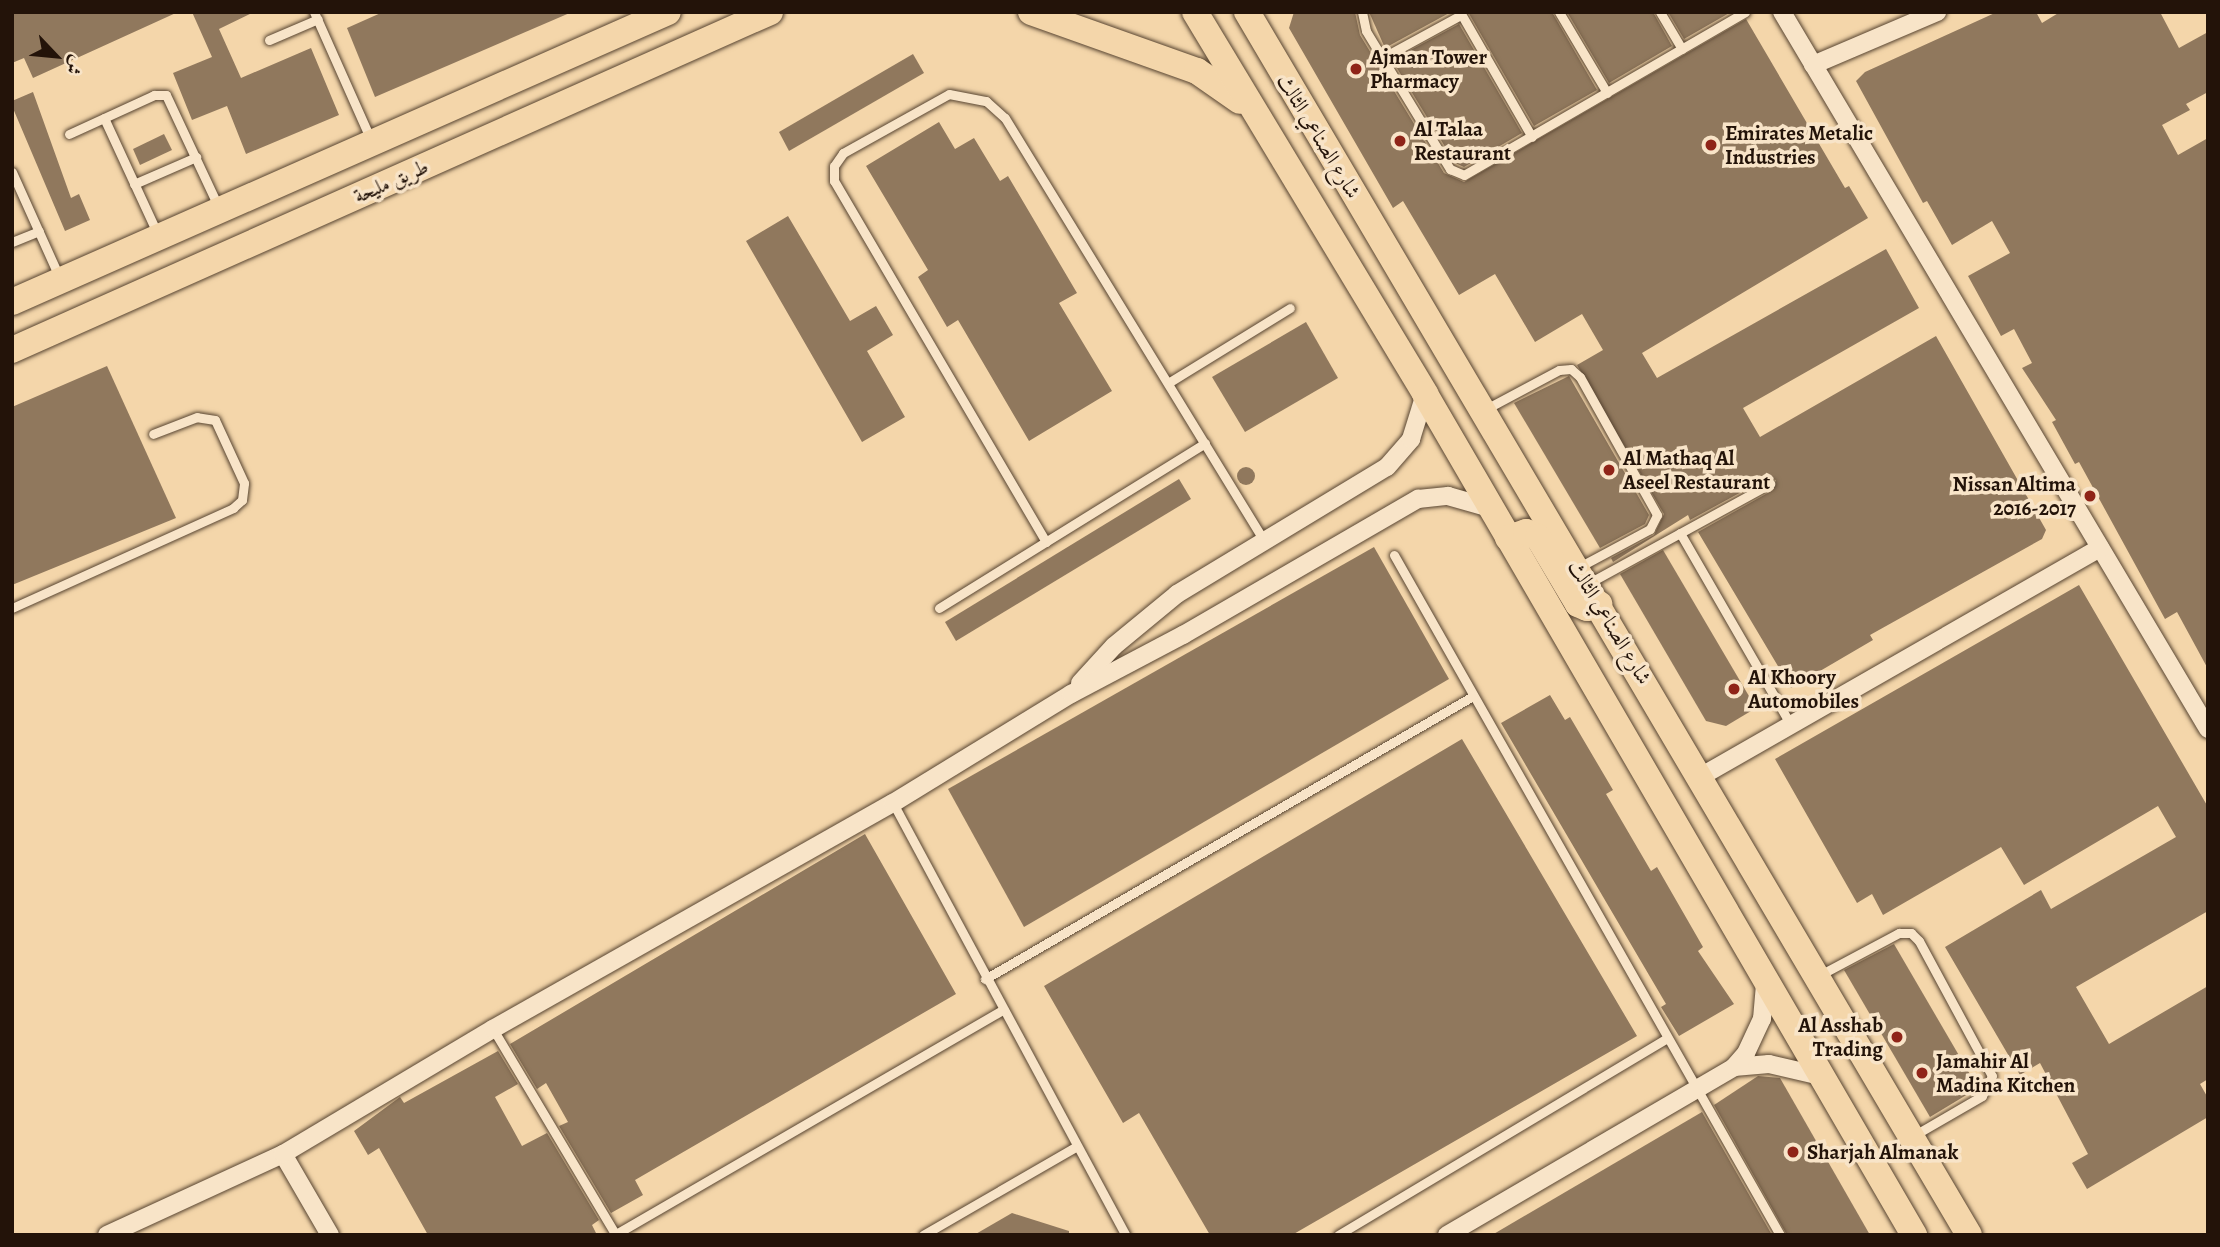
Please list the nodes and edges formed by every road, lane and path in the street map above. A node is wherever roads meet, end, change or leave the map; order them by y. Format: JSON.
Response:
{"nodes":[{"id":1,"x":625,"y":12,"type":"edge"},
{"id":2,"x":668,"y":12,"type":"edge"},
{"id":3,"x":770,"y":12,"type":"edge"},
{"id":4,"x":1031,"y":12,"type":"edge"},
{"id":5,"x":1195,"y":12,"type":"edge"},
{"id":6,"x":1247,"y":12,"type":"edge"},
{"id":7,"x":1272,"y":12,"type":"edge"},
{"id":8,"x":1362,"y":12,"type":"edge"},
{"id":9,"x":1559,"y":12,"type":"edge"},
{"id":10,"x":1660,"y":12,"type":"edge"},
{"id":11,"x":1745,"y":12,"type":"edge"},
{"id":12,"x":1782,"y":12,"type":"edge"},
{"id":13,"x":1937,"y":12,"type":"edge"},
{"id":14,"x":1460,"y":14,"type":"edge"},
{"id":15,"x":316,"y":16,"type":"edge"},
{"id":16,"x":613,"y":36,"type":"junction"},
{"id":17,"x":270,"y":40,"type":"dead end"},
{"id":18,"x":1682,"y":49,"type":"junction"},
{"id":19,"x":1382,"y":58,"type":"junction"},
{"id":20,"x":1273,"y":60,"type":"junction"},
{"id":21,"x":1813,"y":65,"type":"junction"},
{"id":22,"x":1607,"y":93,"type":"junction"},
{"id":23,"x":1251,"y":111,"type":"junction"},
{"id":24,"x":104,"y":118,"type":"junction"},
{"id":25,"x":68,"y":134,"type":"dead end"},
{"id":26,"x":381,"y":137,"type":"junction"},
{"id":27,"x":1532,"y":137,"type":"junction"},
{"id":28,"x":197,"y":157,"type":"junction"},
{"id":29,"x":12,"y":172,"type":"edge"},
{"id":30,"x":134,"y":184,"type":"junction"},
{"id":31,"x":376,"y":188,"type":"junction"},
{"id":32,"x":219,"y":210,"type":"junction"},
{"id":33,"x":39,"y":231,"type":"junction"},
{"id":34,"x":159,"y":237,"type":"junction"},
{"id":35,"x":12,"y":242,"type":"edge"},
{"id":36,"x":61,"y":280,"type":"junction"},
{"id":37,"x":14,"y":298,"type":"edge"},
{"id":38,"x":1290,"y":308,"type":"dead end"},
{"id":39,"x":12,"y":350,"type":"edge"},
{"id":40,"x":1168,"y":383,"type":"junction"},
{"id":41,"x":1425,"y":394,"type":"junction"},
{"id":42,"x":1483,"y":411,"type":"junction"},
{"id":43,"x":153,"y":434,"type":"dead end"},
{"id":44,"x":1205,"y":443,"type":"junction"},
{"id":45,"x":1770,"y":484,"type":"dead end"},
{"id":46,"x":1490,"y":508,"type":"junction"},
{"id":47,"x":1680,"y":533,"type":"junction"},
{"id":48,"x":1508,"y":538,"type":"junction"},
{"id":49,"x":1264,"y":540,"type":"junction"},
{"id":50,"x":1046,"y":542,"type":"junction"},
{"id":51,"x":2100,"y":548,"type":"junction"},
{"id":52,"x":1394,"y":555,"type":"dead end"},
{"id":53,"x":1588,"y":585,"type":"junction"},
{"id":54,"x":12,"y":608,"type":"edge"},
{"id":55,"x":940,"y":608,"type":"dead end"},
{"id":56,"x":1071,"y":694,"type":"junction"},
{"id":57,"x":1473,"y":696,"type":"junction"},
{"id":58,"x":2206,"y":721,"type":"edge"},
{"id":59,"x":1791,"y":724,"type":"junction"},
{"id":60,"x":1700,"y":776,"type":"junction"},
{"id":61,"x":892,"y":803,"type":"junction"},
{"id":62,"x":1817,"y":976,"type":"junction"},
{"id":63,"x":985,"y":978,"type":"junction"},
{"id":64,"x":1765,"y":982,"type":"junction"},
{"id":65,"x":1002,"y":1010,"type":"junction"},
{"id":66,"x":493,"y":1029,"type":"junction"},
{"id":67,"x":1666,"y":1039,"type":"junction"},
{"id":68,"x":1734,"y":1067,"type":"junction"},
{"id":69,"x":1821,"y":1076,"type":"junction"},
{"id":70,"x":1695,"y":1089,"type":"junction"},
{"id":71,"x":1911,"y":1137,"type":"junction"},
{"id":72,"x":1077,"y":1146,"type":"junction"},
{"id":73,"x":283,"y":1154,"type":"junction"},
{"id":74,"x":107,"y":1235,"type":"edge"},
{"id":75,"x":330,"y":1235,"type":"edge"},
{"id":76,"x":616,"y":1235,"type":"edge"},
{"id":77,"x":923,"y":1235,"type":"edge"},
{"id":78,"x":1126,"y":1235,"type":"edge"},
{"id":79,"x":1338,"y":1235,"type":"edge"},
{"id":80,"x":1447,"y":1235,"type":"edge"},
{"id":81,"x":1780,"y":1235,"type":"edge"},
{"id":82,"x":1914,"y":1235,"type":"edge"},
{"id":83,"x":1969,"y":1235,"type":"edge"}],
"edges":[{"from":1,"to":16,"type":"street"},
{"from":2,"to":16,"type":"main road","name":"طريق مليحة"},
{"from":3,"to":31,"type":"main road","name":"طريق مليحة"},
{"from":4,"to":23,"type":"main road"},
{"from":5,"to":23,"type":"main road"},
{"from":6,"to":20,"type":"main road","name":"شارع الصناعي الثالث"},
{"from":7,"to":20,"type":"main road"},
{"from":8,"to":19,"type":"lane"},
{"from":9,"to":22,"type":"lane"},
{"from":10,"to":18,"type":"lane"},
{"from":11,"to":18,"type":"lane"},
{"from":12,"to":21,"type":"street"},
{"from":13,"to":21,"type":"street"},
{"from":14,"to":19,"type":"lane"},
{"from":14,"to":27,"type":"lane"},
{"from":15,"to":17,"type":"lane"},
{"from":15,"to":26,"type":"lane"},
{"from":16,"to":26,"type":"main road","name":"طريق مليحة"},
{"from":18,"to":22,"type":"lane"},
{"from":19,"to":27,"type":"lane"},
{"from":20,"to":42,"type":"main road","name":"شارع الصناعي الثالث"},
{"from":21,"to":51,"type":"street"},
{"from":22,"to":27,"type":"lane"},
{"from":23,"to":41,"type":"main road"},
{"from":24,"to":25,"type":"lane"},
{"from":24,"to":28,"type":"lane"},
{"from":24,"to":30,"type":"lane"},
{"from":26,"to":31,"type":"main road"},
{"from":26,"to":32,"type":"main road","name":"طريق مليحة"},
{"from":28,"to":30,"type":"lane"},
{"from":28,"to":32,"type":"lane"},
{"from":29,"to":33,"type":"lane"},
{"from":30,"to":34,"type":"lane"},
{"from":31,"to":39,"type":"main road","name":"طريق مليحة"},
{"from":32,"to":34,"type":"main road","name":"طريق مليحة"},
{"from":33,"to":35,"type":"lane"},
{"from":33,"to":36,"type":"lane"},
{"from":34,"to":36,"type":"main road","name":"طريق مليحة"},
{"from":36,"to":37,"type":"main road","name":"طريق مليحة"},
{"from":38,"to":40,"type":"lane"},
{"from":40,"to":44,"type":"lane"},
{"from":40,"to":50,"type":"lane"},
{"from":41,"to":46,"type":"main road"},
{"from":41,"to":49,"type":"street"},
{"from":42,"to":53,"type":"main road","name":"شارع الصناعي الثالث"},
{"from":42,"to":53,"type":"lane"},
{"from":43,"to":54,"type":"lane"},
{"from":44,"to":49,"type":"lane"},
{"from":44,"to":50,"type":"lane"},
{"from":45,"to":47,"type":"lane"},
{"from":46,"to":48,"type":"main road"},
{"from":46,"to":56,"type":"street"},
{"from":47,"to":53,"type":"lane"},
{"from":47,"to":59,"type":"lane"},
{"from":48,"to":53,"type":"main road"},
{"from":48,"to":64,"type":"main road"},
{"from":49,"to":56,"type":"street"},
{"from":50,"to":55,"type":"lane"},
{"from":51,"to":58,"type":"street"},
{"from":51,"to":59,"type":"street"},
{"from":52,"to":57,"type":"lane"},
{"from":53,"to":60,"type":"main road","name":"شارع الصناعي الثالث"},
{"from":56,"to":61,"type":"street"},
{"from":57,"to":63,"type":"lane"},
{"from":57,"to":67,"type":"lane"},
{"from":59,"to":60,"type":"street"},
{"from":60,"to":62,"type":"main road","name":"شارع الصناعي الثالث"},
{"from":61,"to":63,"type":"lane"},
{"from":61,"to":66,"type":"street"},
{"from":62,"to":71,"type":"main road","name":"شارع الصناعي الثالث"},
{"from":62,"to":71,"type":"lane"},
{"from":63,"to":65,"type":"lane"},
{"from":64,"to":68,"type":"street"},
{"from":64,"to":69,"type":"main road"},
{"from":65,"to":72,"type":"lane"},
{"from":65,"to":76,"type":"lane"},
{"from":66,"to":73,"type":"street"},
{"from":66,"to":76,"type":"lane"},
{"from":67,"to":70,"type":"lane"},
{"from":67,"to":79,"type":"lane"},
{"from":68,"to":69,"type":"street"},
{"from":68,"to":70,"type":"street"},
{"from":69,"to":82,"type":"main road"},
{"from":70,"to":80,"type":"street"},
{"from":70,"to":81,"type":"lane"},
{"from":71,"to":83,"type":"main road","name":"شارع الصناعي الثالث"},
{"from":72,"to":77,"type":"lane"},
{"from":72,"to":78,"type":"lane"},
{"from":73,"to":74,"type":"street"},
{"from":73,"to":75,"type":"street"}]}
